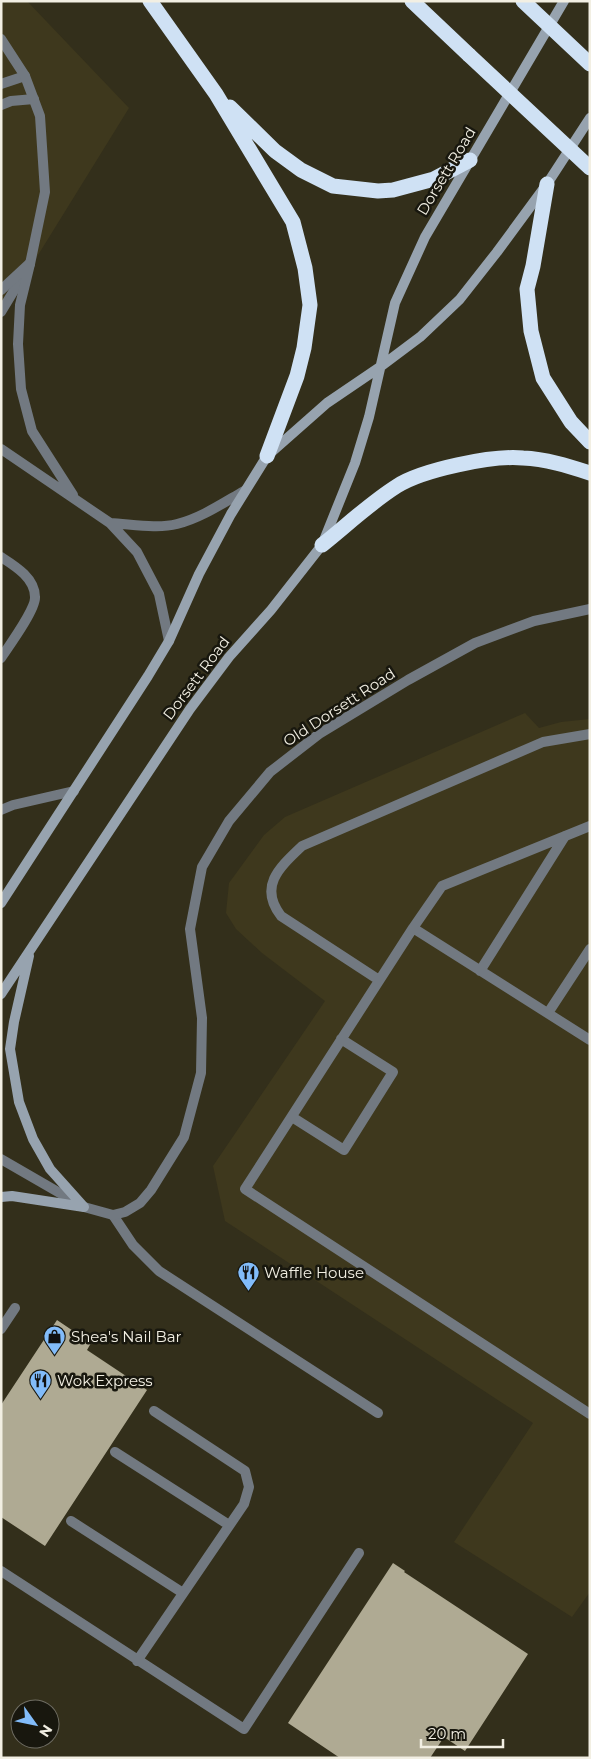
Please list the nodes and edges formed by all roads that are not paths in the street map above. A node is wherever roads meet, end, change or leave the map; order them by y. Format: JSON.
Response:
{"nodes":[{"id":1,"x":150,"y":1,"type":"edge"},
{"id":2,"x":412,"y":1,"type":"edge"},
{"id":3,"x":524,"y":1,"type":"edge"},
{"id":4,"x":564,"y":1,"type":"edge"},
{"id":5,"x":1,"y":38,"type":"edge"},
{"id":6,"x":590,"y":64,"type":"edge"},
{"id":7,"x":25,"y":76,"type":"junction"},
{"id":8,"x":1,"y":84,"type":"edge"},
{"id":9,"x":216,"y":94,"type":"junction"},
{"id":10,"x":34,"y":99,"type":"junction"},
{"id":11,"x":1,"y":105,"type":"edge"},
{"id":12,"x":590,"y":118,"type":"edge"},
{"id":13,"x":470,"y":160,"type":"junction"},
{"id":14,"x":590,"y":168,"type":"edge"},
{"id":15,"x":547,"y":184,"type":"junction"},
{"id":16,"x":30,"y":264,"type":"junction"},
{"id":17,"x":1,"y":290,"type":"edge"},
{"id":18,"x":1,"y":312,"type":"edge"},
{"id":19,"x":380,"y":367,"type":"junction"},
{"id":20,"x":590,"y":442,"type":"edge"},
{"id":21,"x":1,"y":449,"type":"edge"},
{"id":22,"x":267,"y":456,"type":"junction"},
{"id":23,"x":590,"y":473,"type":"edge"},
{"id":24,"x":244,"y":491,"type":"junction"},
{"id":25,"x":76,"y":500,"type":"junction"},
{"id":26,"x":110,"y":523,"type":"junction"},
{"id":27,"x":322,"y":546,"type":"junction"},
{"id":28,"x":1,"y":557,"type":"edge"},
{"id":29,"x":590,"y":609,"type":"edge"},
{"id":30,"x":169,"y":641,"type":"junction"},
{"id":31,"x":2,"y":656,"type":"edge"},
{"id":32,"x":590,"y":734,"type":"edge"},
{"id":33,"x":74,"y":790,"type":"junction"},
{"id":34,"x":1,"y":810,"type":"edge"},
{"id":35,"x":590,"y":826,"type":"edge"},
{"id":36,"x":566,"y":836,"type":"junction"},
{"id":37,"x":1,"y":903,"type":"edge"},
{"id":38,"x":413,"y":928,"type":"junction"},
{"id":39,"x":31,"y":948,"type":"junction"},
{"id":40,"x":590,"y":949,"type":"edge"},
{"id":41,"x":480,"y":971,"type":"junction"},
{"id":42,"x":379,"y":980,"type":"junction"},
{"id":43,"x":1,"y":994,"type":"edge"},
{"id":44,"x":548,"y":1013,"type":"junction"},
{"id":45,"x":342,"y":1039,"type":"junction"},
{"id":46,"x":590,"y":1040,"type":"edge"},
{"id":47,"x":292,"y":1117,"type":"junction"},
{"id":48,"x":1,"y":1159,"type":"edge"},
{"id":49,"x":1,"y":1197,"type":"edge"},
{"id":50,"x":84,"y":1207,"type":"junction"},
{"id":51,"x":113,"y":1214,"type":"junction"},
{"id":52,"x":15,"y":1308,"type":"dead end"},
{"id":53,"x":1,"y":1329,"type":"edge"},
{"id":54,"x":154,"y":1411,"type":"dead end"},
{"id":55,"x":378,"y":1413,"type":"dead end"},
{"id":56,"x":590,"y":1414,"type":"edge"},
{"id":57,"x":115,"y":1452,"type":"dead end"},
{"id":58,"x":71,"y":1521,"type":"dead end"},
{"id":59,"x":229,"y":1525,"type":"junction"},
{"id":60,"x":359,"y":1553,"type":"dead end"},
{"id":61,"x":1,"y":1571,"type":"edge"},
{"id":62,"x":182,"y":1593,"type":"junction"},
{"id":63,"x":137,"y":1661,"type":"junction"}],
"edges":[{"from":1,"to":9,"type":"highway"},
{"from":2,"to":14,"type":"highway","bridge":true},
{"from":3,"to":6,"type":"highway","bridge":true},
{"from":4,"to":13,"type":"main road","name":"Dorsett Road"},
{"from":5,"to":7,"type":"street"},
{"from":7,"to":8,"type":"street"},
{"from":7,"to":10,"type":"street"},
{"from":9,"to":13,"type":"highway"},
{"from":9,"to":22,"type":"highway"},
{"from":10,"to":11,"type":"street"},
{"from":10,"to":16,"type":"street"},
{"from":12,"to":15,"type":"main road"},
{"from":13,"to":19,"type":"main road","name":"Dorsett Road"},
{"from":15,"to":19,"type":"main road"},
{"from":15,"to":20,"type":"highway"},
{"from":16,"to":17,"type":"street"},
{"from":16,"to":18,"type":"street"},
{"from":16,"to":25,"type":"street"},
{"from":19,"to":22,"type":"main road"},
{"from":19,"to":27,"type":"main road","name":"Dorsett Road"},
{"from":21,"to":25,"type":"street"},
{"from":22,"to":24,"type":"main road"},
{"from":23,"to":27,"type":"highway"},
{"from":24,"to":26,"type":"street"},
{"from":24,"to":30,"type":"main road"},
{"from":25,"to":26,"type":"street"},
{"from":26,"to":30,"type":"street"},
{"from":27,"to":39,"type":"main road","name":"Dorsett Road"},
{"from":28,"to":31,"type":"street"},
{"from":29,"to":51,"type":"street","name":"Old Dorsett Road"},
{"from":30,"to":33,"type":"main road"},
{"from":32,"to":42,"type":"street"},
{"from":33,"to":34,"type":"street"},
{"from":33,"to":37,"type":"main road"},
{"from":35,"to":36,"type":"street"},
{"from":36,"to":38,"type":"street"},
{"from":36,"to":41,"type":"street"},
{"from":38,"to":41,"type":"street"},
{"from":38,"to":42,"type":"street"},
{"from":39,"to":43,"type":"main road","name":"Dorsett Road"},
{"from":39,"to":50,"type":"main road"},
{"from":40,"to":44,"type":"street"},
{"from":41,"to":44,"type":"street"},
{"from":42,"to":45,"type":"street"},
{"from":44,"to":46,"type":"street"},
{"from":45,"to":47,"type":"street"},
{"from":45,"to":47,"type":"street"},
{"from":47,"to":56,"type":"street"},
{"from":48,"to":50,"type":"street"},
{"from":49,"to":50,"type":"main road"},
{"from":50,"to":51,"type":"street"},
{"from":51,"to":55,"type":"street"},
{"from":52,"to":53,"type":"street"},
{"from":54,"to":59,"type":"street"},
{"from":57,"to":59,"type":"street"},
{"from":58,"to":62,"type":"street"},
{"from":59,"to":62,"type":"street"},
{"from":60,"to":63,"type":"street"},
{"from":61,"to":63,"type":"street"},
{"from":62,"to":63,"type":"street"}]}
